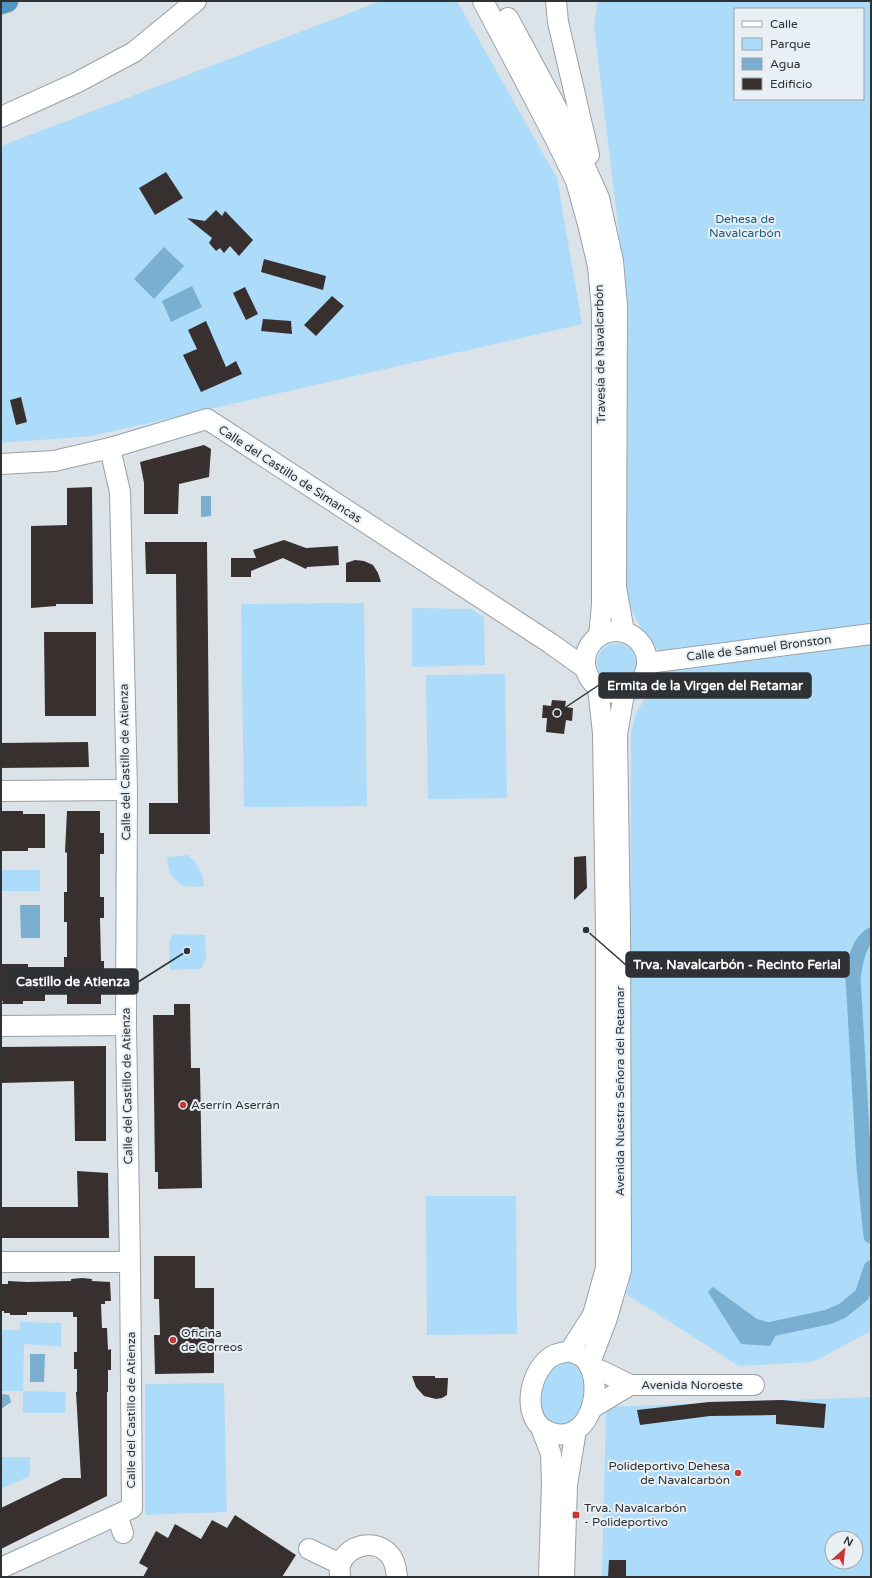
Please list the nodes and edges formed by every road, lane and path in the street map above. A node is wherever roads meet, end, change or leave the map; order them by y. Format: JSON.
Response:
{"nodes":[{"id":1,"x":7,"y":1,"type":"edge"},
{"id":2,"x":196,"y":1,"type":"edge"},
{"id":3,"x":483,"y":1,"type":"edge"},
{"id":4,"x":498,"y":1,"type":"edge"},
{"id":5,"x":556,"y":1,"type":"edge"},
{"id":6,"x":1,"y":3,"type":"edge"},
{"id":7,"x":1,"y":117,"type":"edge"},
{"id":8,"x":599,"y":198,"type":"junction"},
{"id":9,"x":110,"y":448,"type":"junction"},
{"id":10,"x":1,"y":464,"type":"edge"},
{"id":11,"x":624,"y":632,"type":"junction"},
{"id":12,"x":871,"y":634,"type":"edge"},
{"id":13,"x":594,"y":642,"type":"junction"},
{"id":14,"x":550,"y":643,"type":"junction"},
{"id":15,"x":648,"y":663,"type":"junction"},
{"id":16,"x":585,"y":668,"type":"junction"},
{"id":17,"x":598,"y":688,"type":"junction"},
{"id":18,"x":624,"y":693,"type":"junction"},
{"id":19,"x":127,"y":790,"type":"junction"},
{"id":20,"x":1,"y":791,"type":"edge"},
{"id":21,"x":126,"y":1025,"type":"junction"},
{"id":22,"x":1,"y":1026,"type":"edge"},
{"id":23,"x":1,"y":1262,"type":"edge"},
{"id":24,"x":130,"y":1262,"type":"junction"},
{"id":25,"x":570,"y":1351,"type":"junction"},
{"id":26,"x":589,"y":1366,"type":"junction"},
{"id":27,"x":754,"y":1385,"type":"dead end"},
{"id":28,"x":630,"y":1386,"type":"junction"},
{"id":29,"x":592,"y":1408,"type":"junction"},
{"id":30,"x":542,"y":1430,"type":"junction"},
{"id":31,"x":576,"y":1430,"type":"junction"},
{"id":32,"x":309,"y":1549,"type":"dead end"},
{"id":33,"x":1,"y":1568,"type":"edge"},
{"id":34,"x":338,"y":1571,"type":"edge"},
{"id":35,"x":397,"y":1577,"type":"edge"},
{"id":36,"x":549,"y":1577,"type":"edge"},
{"id":37,"x":564,"y":1577,"type":"edge"}],
"edges":[{"from":1,"to":6,"type":"highway"},
{"from":2,"to":7,"type":"street"},
{"from":3,"to":13,"type":"street","name":"Travesía de Navalcarbón"},
{"from":4,"to":8,"type":"street","name":"Travesía de Navalcarbón"},
{"from":5,"to":8,"type":"street"},
{"from":8,"to":11,"type":"street","name":"Travesía de Navalcarbón"},
{"from":9,"to":10,"type":"street","name":"Calle del Castillo de Simancas"},
{"from":9,"to":14,"type":"street","name":"Calle del Castillo de Simancas"},
{"from":9,"to":19,"type":"street","name":"Calle del Castillo de Atienza"},
{"from":11,"to":13,"type":"street"},
{"from":11,"to":15,"type":"street"},
{"from":12,"to":15,"type":"street","name":"Calle de Samuel Bronston"},
{"from":13,"to":14,"type":"street","name":"Calle del Castillo de Simancas"},
{"from":13,"to":16,"type":"street","name":"Travesía de Navalcarbón"},
{"from":14,"to":16,"type":"street","name":"Calle del Castillo de Simancas"},
{"from":15,"to":18,"type":"street"},
{"from":16,"to":17,"type":"street"},
{"from":17,"to":18,"type":"street"},
{"from":17,"to":25,"type":"street","name":"Avenida Nuestra Señora del Retamar"},
{"from":18,"to":26,"type":"street","name":"Avenida Nuestra Señora del Retamar"},
{"from":19,"to":20,"type":"street"},
{"from":19,"to":21,"type":"street","name":"Calle del Castillo de Atienza"},
{"from":21,"to":22,"type":"street"},
{"from":21,"to":24,"type":"street","name":"Calle del Castillo de Atienza"},
{"from":23,"to":24,"type":"street"},
{"from":24,"to":33,"type":"street","name":"Calle del Castillo de Atienza"},
{"from":25,"to":26,"type":"street"},
{"from":25,"to":30,"type":"street"},
{"from":26,"to":28,"type":"street","name":"Avenida Noroeste"},
{"from":26,"to":29,"type":"street"},
{"from":27,"to":28,"type":"street","name":"Avenida Noroeste"},
{"from":28,"to":29,"type":"street","name":"Avenida Noroeste"},
{"from":29,"to":31,"type":"street"},
{"from":30,"to":31,"type":"street"},
{"from":30,"to":36,"type":"street"},
{"from":31,"to":37,"type":"street"},
{"from":32,"to":34,"type":"street"},
{"from":34,"to":35,"type":"street"}]}
